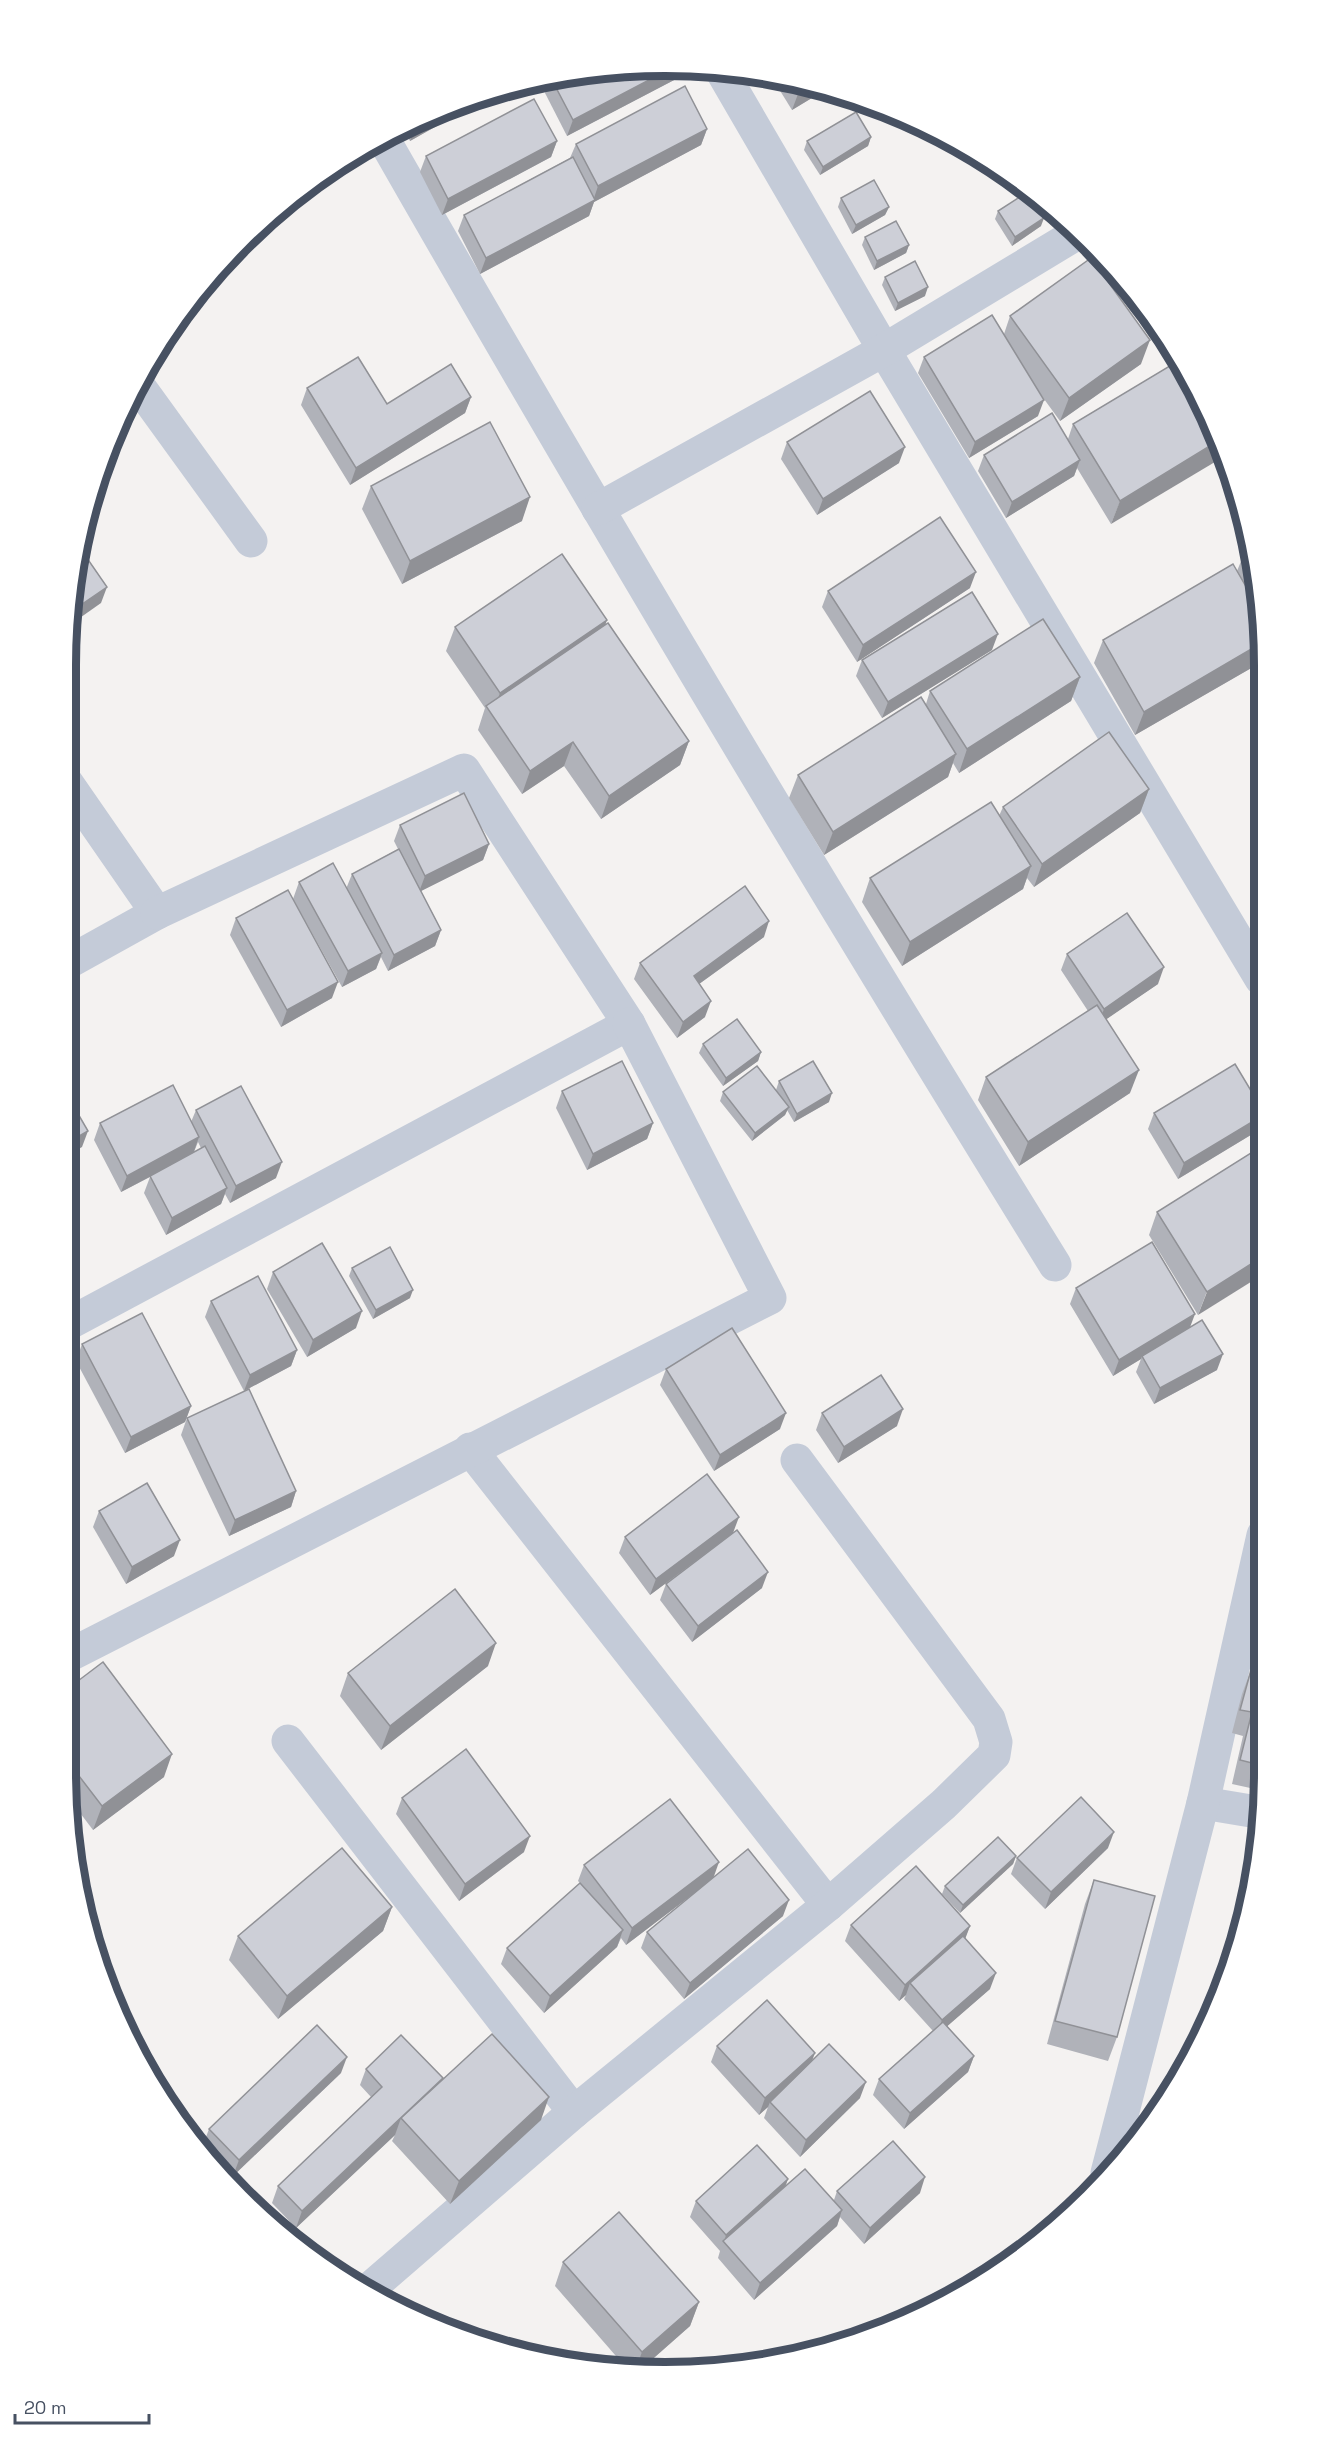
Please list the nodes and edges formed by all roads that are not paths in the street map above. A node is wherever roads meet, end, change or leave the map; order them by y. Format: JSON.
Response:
{"nodes":[{"id":1,"x":727,"y":80,"type":"edge"},
{"id":2,"x":388,"y":146,"type":"edge"},
{"id":3,"x":1070,"y":238,"type":"edge"},
{"id":4,"x":884,"y":350,"type":"junction"},
{"id":5,"x":144,"y":393,"type":"edge"},
{"id":6,"x":598,"y":509,"type":"junction"},
{"id":7,"x":251,"y":541,"type":"dead end"},
{"id":8,"x":76,"y":796,"type":"edge"},
{"id":9,"x":157,"y":913,"type":"junction"},
{"id":10,"x":76,"y":958,"type":"edge"},
{"id":11,"x":1254,"y":967,"type":"edge"},
{"id":12,"x":629,"y":1024,"type":"junction"},
{"id":13,"x":1055,"y":1265,"type":"dead end"},
{"id":14,"x":76,"y":1320,"type":"edge"},
{"id":15,"x":470,"y":1449,"type":"junction"},
{"id":16,"x":797,"y":1460,"type":"dead end"},
{"id":17,"x":1254,"y":1575,"type":"edge"},
{"id":18,"x":76,"y":1652,"type":"edge"},
{"id":19,"x":288,"y":1742,"type":"dead end"},
{"id":20,"x":1203,"y":1803,"type":"junction"},
{"id":21,"x":1253,"y":1811,"type":"edge"},
{"id":22,"x":828,"y":1905,"type":"junction"},
{"id":23,"x":574,"y":2112,"type":"junction"},
{"id":24,"x":1111,"y":2157,"type":"edge"},
{"id":25,"x":374,"y":2285,"type":"edge"}],
"edges":[{"from":1,"to":4,"type":"street"},
{"from":2,"to":6,"type":"street"},
{"from":3,"to":4,"type":"street"},
{"from":4,"to":6,"type":"street"},
{"from":4,"to":11,"type":"street"},
{"from":5,"to":7,"type":"street"},
{"from":6,"to":13,"type":"street"},
{"from":8,"to":9,"type":"street"},
{"from":9,"to":10,"type":"street"},
{"from":9,"to":12,"type":"street"},
{"from":12,"to":14,"type":"street"},
{"from":12,"to":15,"type":"street"},
{"from":15,"to":18,"type":"street"},
{"from":15,"to":22,"type":"street"},
{"from":16,"to":22,"type":"street"},
{"from":17,"to":20,"type":"street"},
{"from":19,"to":23,"type":"street"},
{"from":20,"to":21,"type":"street"},
{"from":20,"to":24,"type":"street"},
{"from":22,"to":23,"type":"street"},
{"from":23,"to":25,"type":"street"}]}
